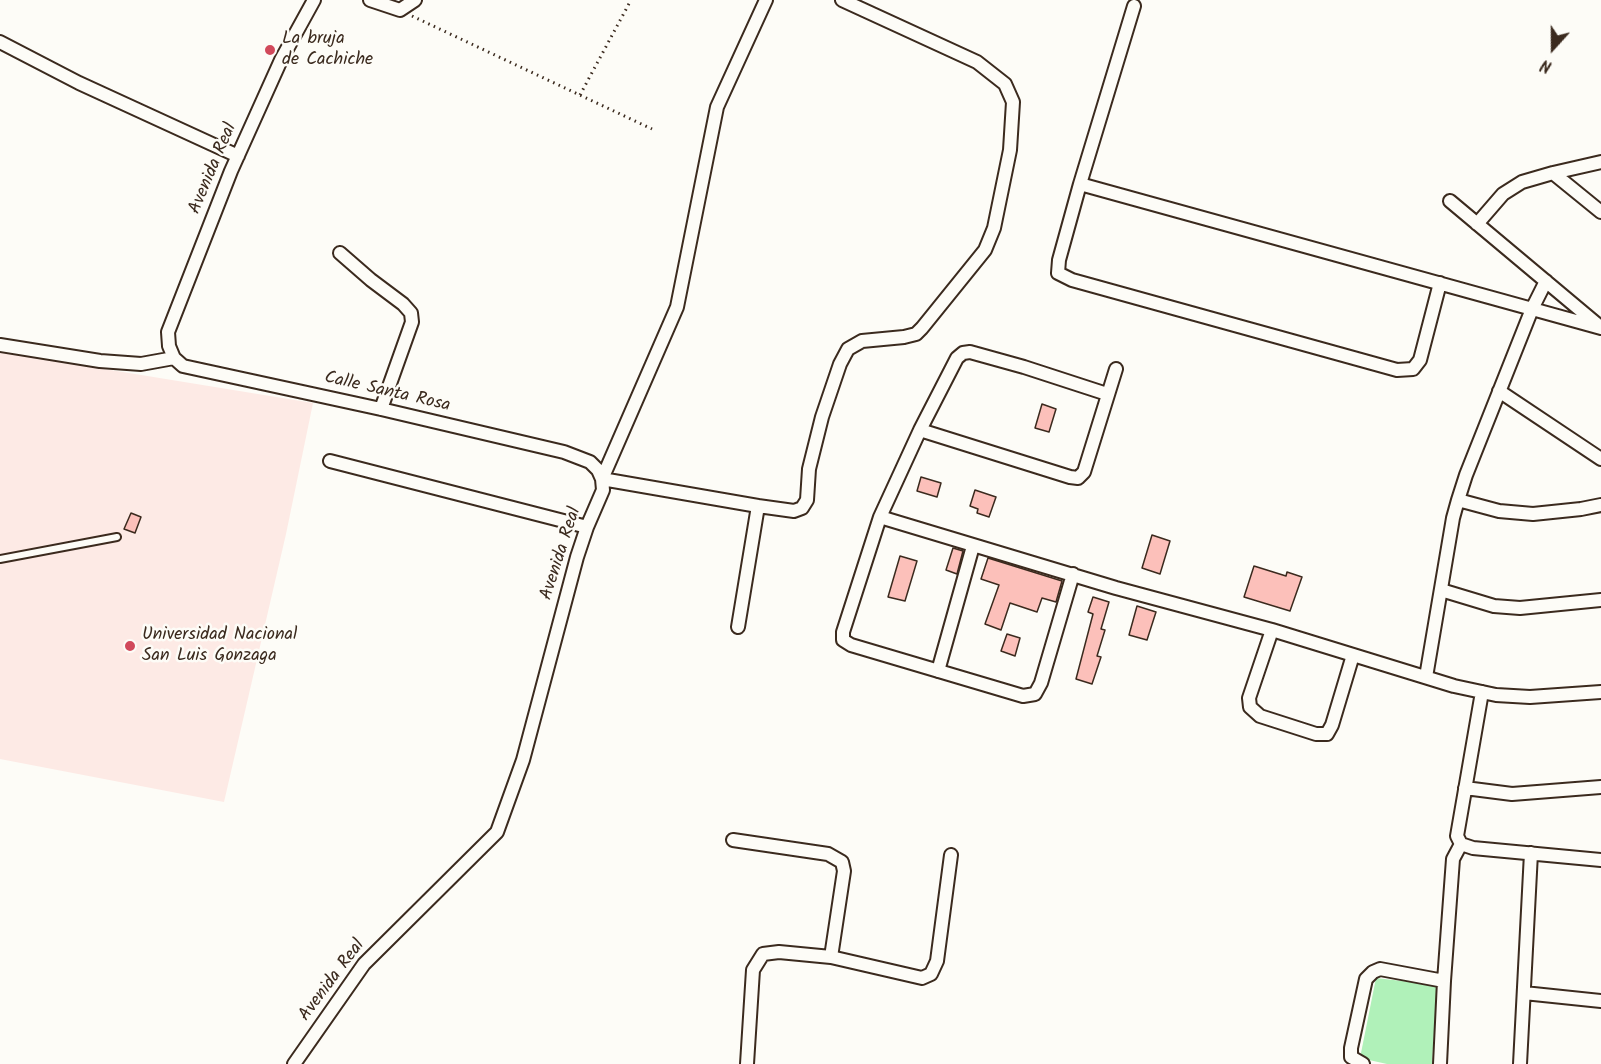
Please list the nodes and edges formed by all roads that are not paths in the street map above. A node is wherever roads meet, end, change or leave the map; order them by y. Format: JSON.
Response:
{"nodes":[{"id":1,"x":314,"y":0,"type":"edge"},
{"id":2,"x":370,"y":0,"type":"edge"},
{"id":3,"x":415,"y":0,"type":"edge"},
{"id":4,"x":766,"y":0,"type":"edge"},
{"id":5,"x":842,"y":0,"type":"edge"},
{"id":6,"x":1134,"y":6,"type":"dead end"},
{"id":7,"x":0,"y":42,"type":"edge"},
{"id":8,"x":238,"y":156,"type":"junction"},
{"id":9,"x":1601,"y":162,"type":"edge"},
{"id":10,"x":1553,"y":173,"type":"junction"},
{"id":11,"x":1080,"y":184,"type":"junction"},
{"id":12,"x":1450,"y":201,"type":"dead end"},
{"id":13,"x":1601,"y":212,"type":"edge"},
{"id":14,"x":1477,"y":224,"type":"junction"},
{"id":15,"x":340,"y":253,"type":"dead end"},
{"id":16,"x":1546,"y":281,"type":"junction"},
{"id":17,"x":1440,"y":283,"type":"junction"},
{"id":18,"x":1532,"y":309,"type":"junction"},
{"id":19,"x":1601,"y":328,"type":"edge"},
{"id":20,"x":0,"y":345,"type":"edge"},
{"id":21,"x":174,"y":358,"type":"junction"},
{"id":22,"x":1116,"y":369,"type":"dead end"},
{"id":23,"x":1499,"y":391,"type":"junction"},
{"id":24,"x":1107,"y":394,"type":"junction"},
{"id":25,"x":381,"y":409,"type":"junction"},
{"id":26,"x":920,"y":430,"type":"junction"},
{"id":27,"x":1601,"y":459,"type":"edge"},
{"id":28,"x":330,"y":460,"type":"dead end"},
{"id":29,"x":602,"y":479,"type":"junction"},
{"id":30,"x":1458,"y":500,"type":"junction"},
{"id":31,"x":1601,"y":505,"type":"edge"},
{"id":32,"x":758,"y":506,"type":"junction"},
{"id":33,"x":880,"y":517,"type":"junction"},
{"id":34,"x":587,"y":526,"type":"junction"},
{"id":35,"x":117,"y":537,"type":"dead end"},
{"id":36,"x":974,"y":546,"type":"junction"},
{"id":37,"x":0,"y":559,"type":"edge"},
{"id":38,"x":1073,"y":574,"type":"junction"},
{"id":39,"x":1441,"y":590,"type":"junction"},
{"id":40,"x":1601,"y":600,"type":"edge"},
{"id":41,"x":738,"y":627,"type":"dead end"},
{"id":42,"x":1272,"y":630,"type":"junction"},
{"id":43,"x":1353,"y":655,"type":"junction"},
{"id":44,"x":938,"y":671,"type":"junction"},
{"id":45,"x":1426,"y":677,"type":"junction"},
{"id":46,"x":1482,"y":692,"type":"junction"},
{"id":47,"x":1601,"y":692,"type":"edge"},
{"id":48,"x":1601,"y":787,"type":"edge"},
{"id":49,"x":1465,"y":788,"type":"junction"},
{"id":50,"x":733,"y":840,"type":"dead end"},
{"id":51,"x":1461,"y":844,"type":"junction"},
{"id":52,"x":1531,"y":853,"type":"junction"},
{"id":53,"x":951,"y":855,"type":"dead end"},
{"id":54,"x":1601,"y":860,"type":"edge"},
{"id":55,"x":831,"y":957,"type":"junction"},
{"id":56,"x":1444,"y":981,"type":"junction"},
{"id":57,"x":1524,"y":993,"type":"junction"},
{"id":58,"x":1601,"y":1000,"type":"edge"},
{"id":59,"x":294,"y":1064,"type":"edge"},
{"id":60,"x":747,"y":1064,"type":"edge"},
{"id":61,"x":1364,"y":1064,"type":"edge"},
{"id":62,"x":1440,"y":1064,"type":"edge"},
{"id":63,"x":1520,"y":1064,"type":"edge"}],
"edges":[{"from":1,"to":8,"type":"street","name":"Avenida Real"},
{"from":2,"to":3,"type":"street"},
{"from":4,"to":29,"type":"street","name":"Avenida Real"},
{"from":5,"to":32,"type":"street"},
{"from":6,"to":11,"type":"street"},
{"from":7,"to":8,"type":"street"},
{"from":8,"to":21,"type":"street","name":"Avenida Real"},
{"from":9,"to":10,"type":"street"},
{"from":10,"to":13,"type":"street"},
{"from":10,"to":14,"type":"street"},
{"from":11,"to":17,"type":"street"},
{"from":11,"to":17,"type":"street"},
{"from":12,"to":14,"type":"street"},
{"from":14,"to":16,"type":"street"},
{"from":15,"to":25,"type":"street"},
{"from":16,"to":18,"type":"street"},
{"from":16,"to":19,"type":"street"},
{"from":17,"to":18,"type":"street"},
{"from":18,"to":19,"type":"street"},
{"from":18,"to":23,"type":"street"},
{"from":20,"to":21,"type":"street"},
{"from":21,"to":25,"type":"street","name":"Calle Santa Rosa"},
{"from":22,"to":24,"type":"street"},
{"from":23,"to":27,"type":"street"},
{"from":23,"to":30,"type":"street"},
{"from":24,"to":26,"type":"street"},
{"from":24,"to":26,"type":"street"},
{"from":25,"to":29,"type":"street","name":"Calle Santa Rosa"},
{"from":26,"to":33,"type":"street"},
{"from":28,"to":34,"type":"street"},
{"from":29,"to":32,"type":"street"},
{"from":29,"to":34,"type":"street","name":"Avenida Real"},
{"from":30,"to":31,"type":"street"},
{"from":30,"to":39,"type":"street"},
{"from":32,"to":41,"type":"street"},
{"from":33,"to":36,"type":"street"},
{"from":33,"to":44,"type":"street"},
{"from":34,"to":59,"type":"street","name":"Avenida Real"},
{"from":35,"to":37,"type":"lane"},
{"from":36,"to":38,"type":"street"},
{"from":36,"to":44,"type":"street"},
{"from":38,"to":42,"type":"street"},
{"from":38,"to":44,"type":"street"},
{"from":39,"to":40,"type":"street"},
{"from":39,"to":45,"type":"street"},
{"from":42,"to":43,"type":"street"},
{"from":42,"to":43,"type":"street"},
{"from":43,"to":45,"type":"street"},
{"from":45,"to":46,"type":"street"},
{"from":46,"to":47,"type":"street"},
{"from":46,"to":49,"type":"street"},
{"from":48,"to":49,"type":"street"},
{"from":49,"to":51,"type":"street"},
{"from":50,"to":55,"type":"street"},
{"from":51,"to":52,"type":"street"},
{"from":51,"to":56,"type":"street"},
{"from":52,"to":54,"type":"street"},
{"from":52,"to":57,"type":"street"},
{"from":53,"to":55,"type":"street"},
{"from":55,"to":60,"type":"street"},
{"from":56,"to":61,"type":"street"},
{"from":56,"to":62,"type":"street"},
{"from":57,"to":58,"type":"street"},
{"from":57,"to":63,"type":"street"}]}
